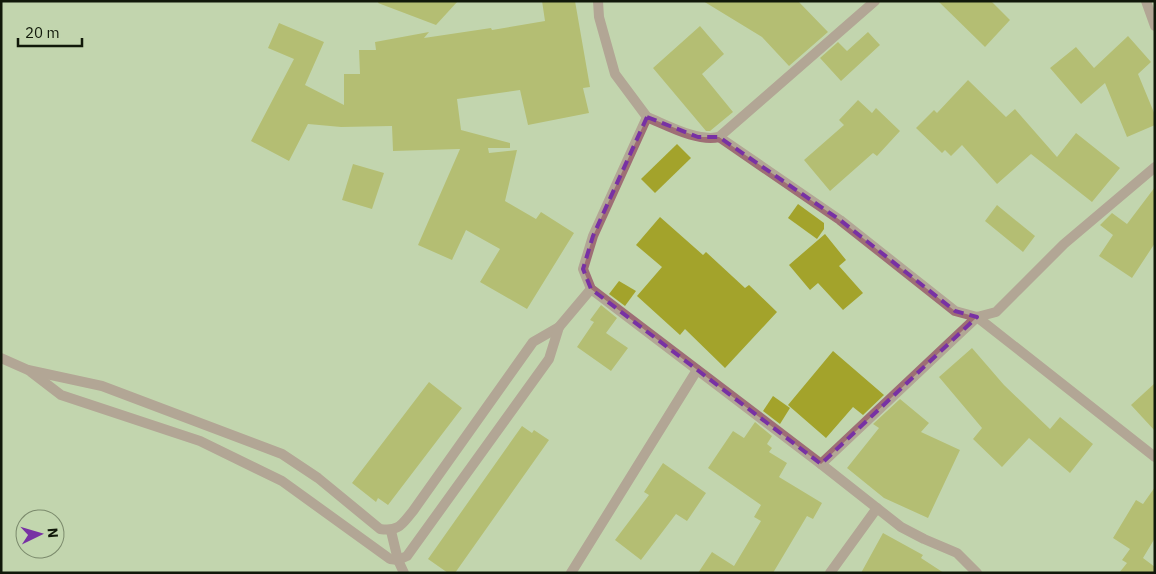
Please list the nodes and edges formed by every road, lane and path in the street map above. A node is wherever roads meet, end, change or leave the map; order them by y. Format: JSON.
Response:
{"nodes":[{"id":1,"x":598,"y":1,"type":"edge"},
{"id":2,"x":875,"y":1,"type":"edge"},
{"id":3,"x":1146,"y":1,"type":"edge"},
{"id":4,"x":1155,"y":26,"type":"edge"},
{"id":5,"x":647,"y":116,"type":"junction"},
{"id":6,"x":719,"y":137,"type":"junction"},
{"id":7,"x":1155,"y":167,"type":"edge"},
{"id":8,"x":591,"y":289,"type":"junction"},
{"id":9,"x":977,"y":317,"type":"junction"},
{"id":10,"x":559,"y":327,"type":"junction"},
{"id":11,"x":1,"y":358,"type":"edge"},
{"id":12,"x":28,"y":370,"type":"junction"},
{"id":13,"x":697,"y":370,"type":"junction"},
{"id":14,"x":1155,"y":456,"type":"edge"},
{"id":15,"x":821,"y":464,"type":"junction"},
{"id":16,"x":877,"y":508,"type":"junction"},
{"id":17,"x":390,"y":531,"type":"junction"},
{"id":18,"x":398,"y":560,"type":"junction"},
{"id":19,"x":404,"y":573,"type":"edge"},
{"id":20,"x":571,"y":573,"type":"edge"},
{"id":21,"x":830,"y":573,"type":"edge"},
{"id":22,"x":977,"y":573,"type":"edge"}],
"edges":[{"from":1,"to":5,"type":"street"},
{"from":2,"to":6,"type":"street"},
{"from":3,"to":4,"type":"street"},
{"from":5,"to":6,"type":"street"},
{"from":5,"to":8,"type":"street"},
{"from":6,"to":9,"type":"street"},
{"from":7,"to":9,"type":"street"},
{"from":8,"to":10,"type":"street"},
{"from":8,"to":13,"type":"street"},
{"from":9,"to":14,"type":"street"},
{"from":9,"to":15,"type":"street"},
{"from":10,"to":17,"type":"street"},
{"from":10,"to":18,"type":"street"},
{"from":11,"to":12,"type":"street"},
{"from":12,"to":17,"type":"street"},
{"from":12,"to":18,"type":"street"},
{"from":13,"to":15,"type":"street"},
{"from":13,"to":20,"type":"street"},
{"from":15,"to":16,"type":"street"},
{"from":16,"to":21,"type":"street"},
{"from":16,"to":22,"type":"street"},
{"from":17,"to":18,"type":"street"},
{"from":18,"to":19,"type":"street"}]}
